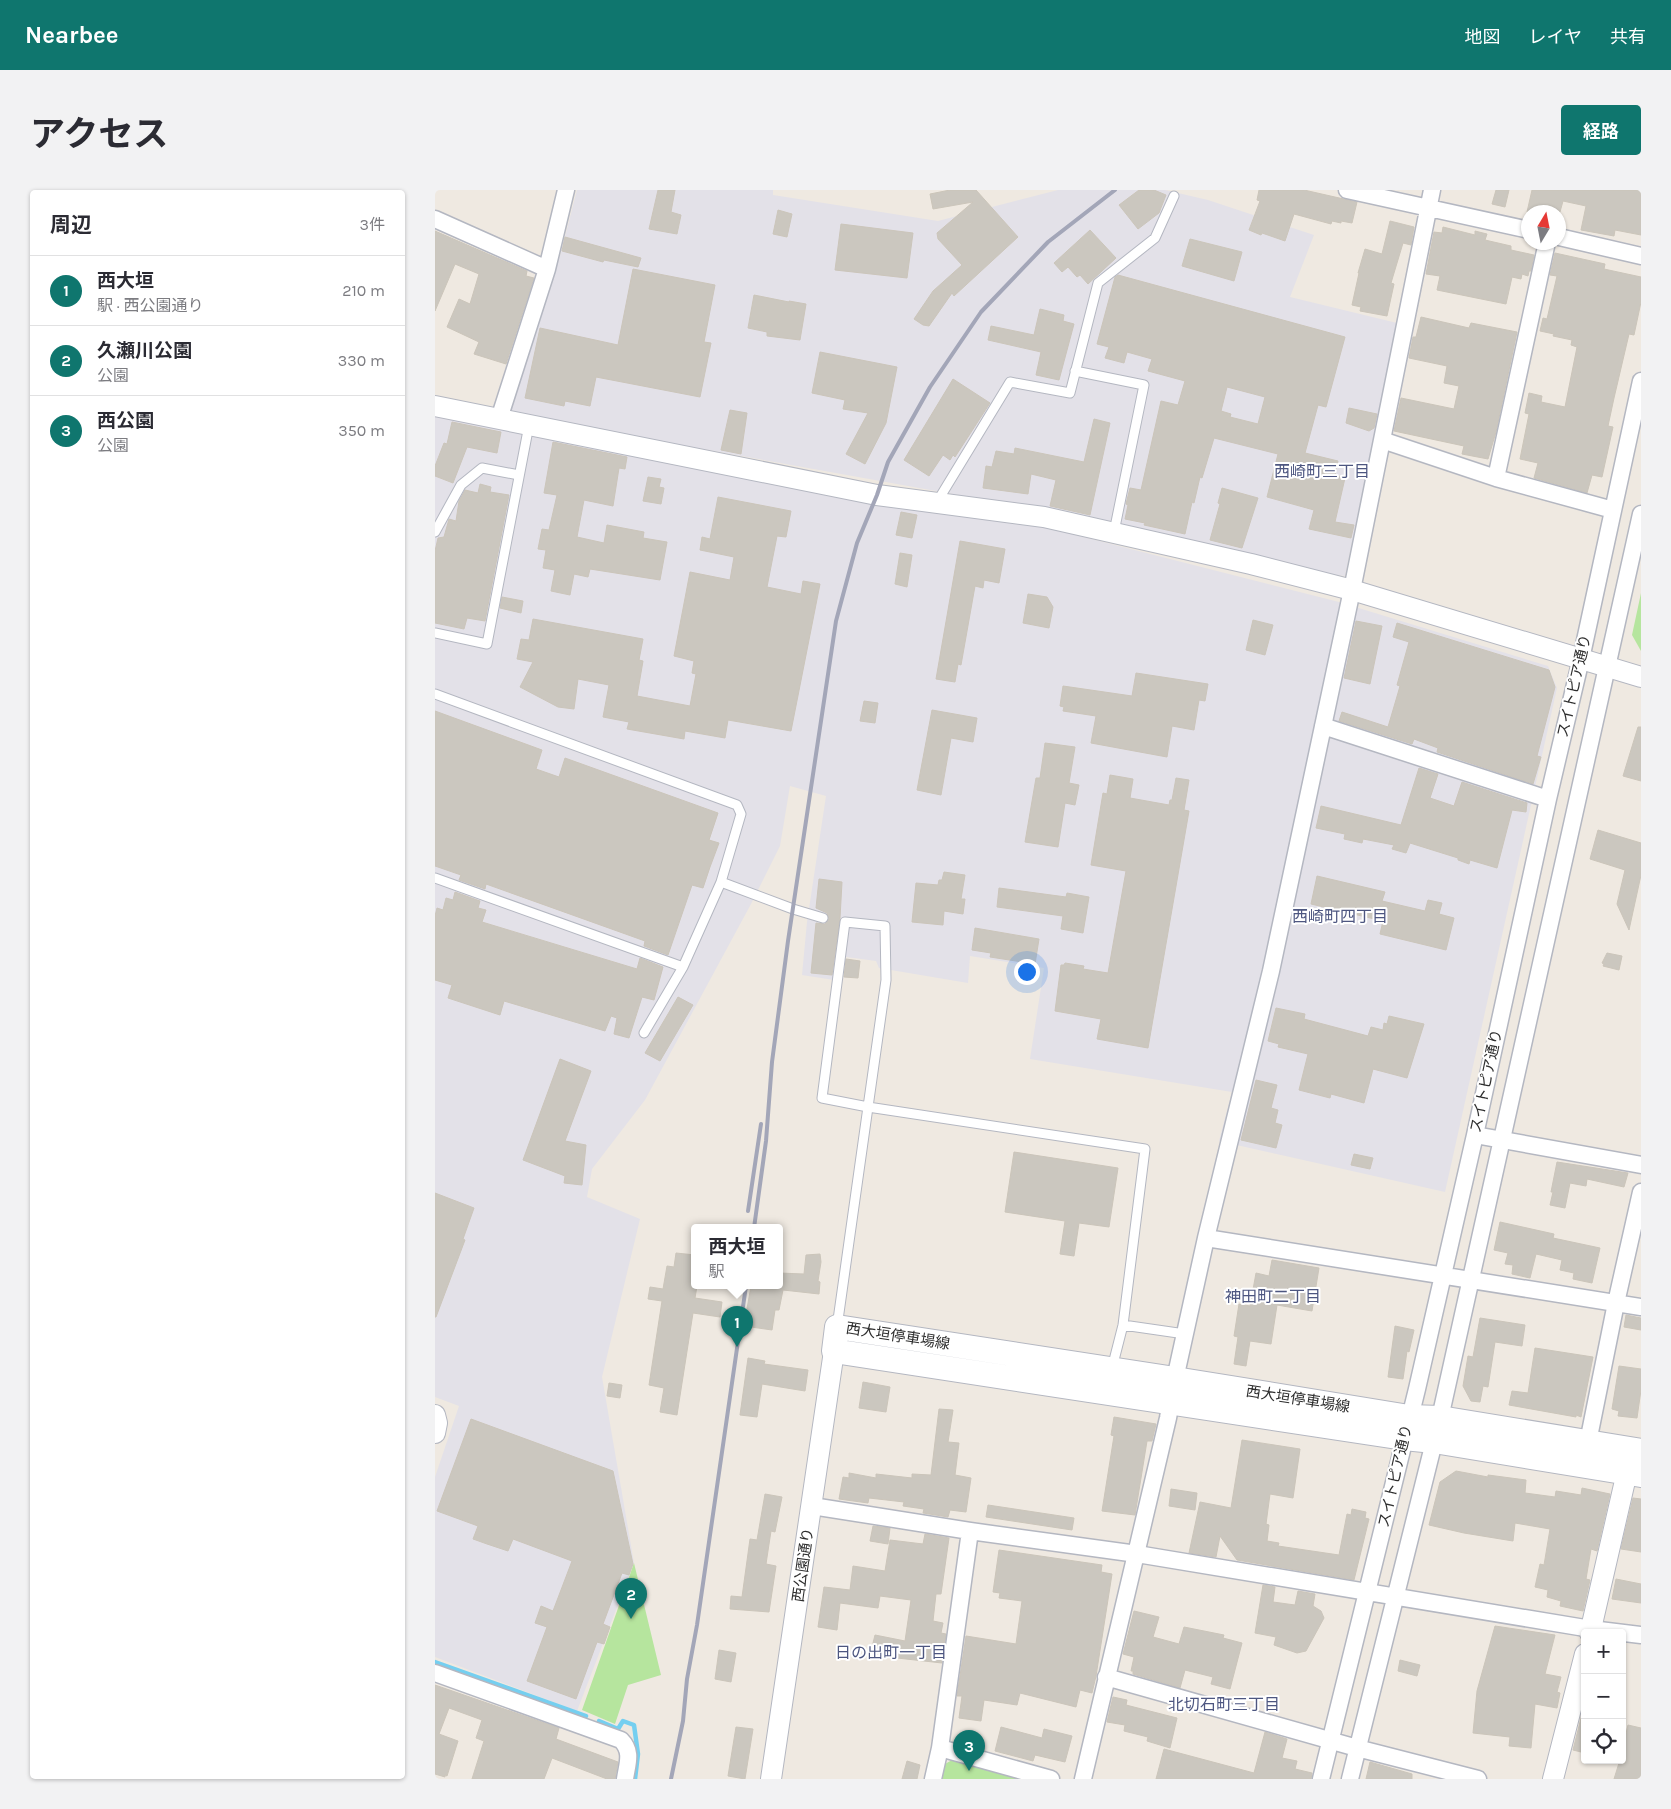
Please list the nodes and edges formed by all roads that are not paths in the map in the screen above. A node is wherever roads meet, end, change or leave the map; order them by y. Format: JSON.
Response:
{"nodes":[{"id":1,"x":566,"y":190,"type":"edge"},
{"id":2,"x":1347,"y":190,"type":"edge"},
{"id":3,"x":1432,"y":190,"type":"edge"},
{"id":4,"x":1175,"y":196,"type":"dead end"},
{"id":5,"x":1429,"y":208,"type":"junction"},
{"id":6,"x":435,"y":219,"type":"edge"},
{"id":7,"x":1521,"y":228,"type":"edge"},
{"id":8,"x":1566,"y":239,"type":"edge"},
{"id":9,"x":1545,"y":250,"type":"edge"},
{"id":10,"x":1641,"y":256,"type":"edge"},
{"id":11,"x":547,"y":269,"type":"junction"},
{"id":12,"x":1075,"y":371,"type":"junction"},
{"id":13,"x":1641,"y":381,"type":"edge"},
{"id":14,"x":435,"y":406,"type":"edge"},
{"id":15,"x":499,"y":418,"type":"junction"},
{"id":16,"x":529,"y":424,"type":"junction"},
{"id":17,"x":1382,"y":440,"type":"junction"},
{"id":18,"x":519,"y":474,"type":"junction"},
{"id":19,"x":1497,"y":478,"type":"junction"},
{"id":20,"x":937,"y":502,"type":"junction"},
{"id":21,"x":1613,"y":510,"type":"junction"},
{"id":22,"x":1641,"y":514,"type":"edge"},
{"id":23,"x":435,"y":532,"type":"edge"},
{"id":24,"x":1115,"y":532,"type":"junction"},
{"id":25,"x":1352,"y":590,"type":"junction"},
{"id":26,"x":435,"y":633,"type":"edge"},
{"id":27,"x":1581,"y":659,"type":"junction"},
{"id":28,"x":1607,"y":666,"type":"junction"},
{"id":29,"x":1641,"y":677,"type":"edge"},
{"id":30,"x":435,"y":694,"type":"edge"},
{"id":31,"x":1323,"y":726,"type":"junction"},
{"id":32,"x":1548,"y":799,"type":"junction"},
{"id":33,"x":435,"y":878,"type":"edge"},
{"id":34,"x":721,"y":882,"type":"junction"},
{"id":35,"x":823,"y":918,"type":"dead end"},
{"id":36,"x":683,"y":967,"type":"junction"},
{"id":37,"x":644,"y":1034,"type":"dead end"},
{"id":38,"x":868,"y":1107,"type":"junction"},
{"id":39,"x":1475,"y":1135,"type":"junction"},
{"id":40,"x":1502,"y":1140,"type":"junction"},
{"id":41,"x":1641,"y":1165,"type":"edge"},
{"id":42,"x":1641,"y":1192,"type":"edge"},
{"id":43,"x":1206,"y":1238,"type":"junction"},
{"id":44,"x":1443,"y":1275,"type":"junction"},
{"id":45,"x":1472,"y":1280,"type":"junction"},
{"id":46,"x":1616,"y":1303,"type":"junction"},
{"id":47,"x":1641,"y":1307,"type":"edge"},
{"id":48,"x":1123,"y":1325,"type":"junction"},
{"id":49,"x":837,"y":1327,"type":"junction"},
{"id":50,"x":1185,"y":1334,"type":"junction"},
{"id":51,"x":833,"y":1351,"type":"junction"},
{"id":52,"x":1112,"y":1369,"type":"junction"},
{"id":53,"x":1174,"y":1390,"type":"junction"},
{"id":54,"x":435,"y":1415,"type":"edge"},
{"id":55,"x":1406,"y":1427,"type":"junction"},
{"id":56,"x":1437,"y":1430,"type":"junction"},
{"id":57,"x":435,"y":1433,"type":"edge"},
{"id":58,"x":1588,"y":1442,"type":"junction"},
{"id":59,"x":1635,"y":1462,"type":"edge"},
{"id":60,"x":812,"y":1506,"type":"junction"},
{"id":61,"x":970,"y":1531,"type":"junction"},
{"id":62,"x":1137,"y":1554,"type":"junction"},
{"id":63,"x":1368,"y":1591,"type":"junction"},
{"id":64,"x":1396,"y":1596,"type":"junction"},
{"id":65,"x":1581,"y":1629,"type":"edge"},
{"id":66,"x":1592,"y":1629,"type":"edge"},
{"id":67,"x":1626,"y":1634,"type":"edge"},
{"id":68,"x":1641,"y":1635,"type":"edge"},
{"id":69,"x":1581,"y":1670,"type":"edge"},
{"id":70,"x":435,"y":1673,"type":"edge"},
{"id":71,"x":1106,"y":1677,"type":"junction"},
{"id":72,"x":1330,"y":1740,"type":"junction"},
{"id":73,"x":940,"y":1748,"type":"junction"},
{"id":74,"x":1357,"y":1748,"type":"junction"},
{"id":75,"x":625,"y":1779,"type":"edge"},
{"id":76,"x":771,"y":1779,"type":"edge"},
{"id":77,"x":933,"y":1779,"type":"edge"},
{"id":78,"x":1051,"y":1779,"type":"edge"},
{"id":79,"x":1083,"y":1779,"type":"edge"},
{"id":80,"x":1321,"y":1779,"type":"edge"},
{"id":81,"x":1350,"y":1779,"type":"edge"},
{"id":82,"x":1478,"y":1779,"type":"edge"},
{"id":83,"x":1553,"y":1779,"type":"edge"}],
"edges":[{"from":1,"to":11,"type":"street"},
{"from":2,"to":5,"type":"street"},
{"from":3,"to":5,"type":"street"},
{"from":4,"to":12,"type":"lane"},
{"from":5,"to":7,"type":"street"},
{"from":5,"to":17,"type":"street"},
{"from":6,"to":11,"type":"street"},
{"from":8,"to":10,"type":"street"},
{"from":9,"to":19,"type":"street"},
{"from":11,"to":15,"type":"street"},
{"from":12,"to":20,"type":"lane"},
{"from":12,"to":24,"type":"lane"},
{"from":13,"to":21,"type":"street","name":"スイトピア通り"},
{"from":14,"to":15,"type":"street"},
{"from":15,"to":16,"type":"street"},
{"from":16,"to":18,"type":"lane"},
{"from":16,"to":20,"type":"street"},
{"from":17,"to":19,"type":"street"},
{"from":17,"to":25,"type":"street"},
{"from":18,"to":23,"type":"lane"},
{"from":18,"to":26,"type":"lane"},
{"from":19,"to":21,"type":"street"},
{"from":20,"to":24,"type":"street"},
{"from":21,"to":27,"type":"street","name":"スイトピア通り"},
{"from":22,"to":28,"type":"street","name":"スイトピア通り"},
{"from":24,"to":25,"type":"street"},
{"from":25,"to":27,"type":"street"},
{"from":25,"to":31,"type":"street"},
{"from":27,"to":28,"type":"street"},
{"from":27,"to":32,"type":"street","name":"スイトピア通り"},
{"from":28,"to":29,"type":"street"},
{"from":28,"to":40,"type":"street","name":"スイトピア通り"},
{"from":30,"to":34,"type":"lane"},
{"from":31,"to":32,"type":"street"},
{"from":31,"to":43,"type":"street"},
{"from":32,"to":39,"type":"street","name":"スイトピア通り"},
{"from":33,"to":36,"type":"lane"},
{"from":34,"to":35,"type":"lane"},
{"from":34,"to":36,"type":"lane"},
{"from":36,"to":37,"type":"lane"},
{"from":38,"to":38,"type":"lane"},
{"from":38,"to":48,"type":"lane"},
{"from":38,"to":49,"type":"lane"},
{"from":39,"to":40,"type":"street"},
{"from":39,"to":44,"type":"street","name":"スイトピア通り"},
{"from":40,"to":41,"type":"street"},
{"from":40,"to":45,"type":"street","name":"スイトピア通り"},
{"from":42,"to":46,"type":"street"},
{"from":43,"to":44,"type":"street"},
{"from":43,"to":50,"type":"street"},
{"from":44,"to":45,"type":"street"},
{"from":44,"to":55,"type":"street","name":"スイトピア通り"},
{"from":45,"to":46,"type":"street"},
{"from":45,"to":56,"type":"street","name":"スイトピア通り"},
{"from":46,"to":47,"type":"street"},
{"from":46,"to":58,"type":"street"},
{"from":48,"to":50,"type":"lane"},
{"from":48,"to":52,"type":"lane"},
{"from":49,"to":51,"type":"main road","name":"西大垣停車場線"},
{"from":49,"to":52,"type":"main road","name":"西大垣停車場線"},
{"from":50,"to":53,"type":"street"},
{"from":51,"to":53,"type":"main road","name":"西大垣停車場線"},
{"from":51,"to":60,"type":"street","name":"西公園通り"},
{"from":52,"to":53,"type":"main road","name":"西大垣停車場線"},
{"from":53,"to":55,"type":"main road","name":"西大垣停車場線"},
{"from":53,"to":62,"type":"street"},
{"from":54,"to":57,"type":"street"},
{"from":55,"to":56,"type":"main road","name":"西大垣停車場線"},
{"from":55,"to":63,"type":"street","name":"スイトピア通り"},
{"from":56,"to":58,"type":"main road","name":"西大垣停車場線"},
{"from":56,"to":59,"type":"main road","name":"西大垣停車場線"},
{"from":56,"to":64,"type":"street","name":"スイトピア通り"},
{"from":58,"to":59,"type":"main road","name":"西大垣停車場線"},
{"from":59,"to":66,"type":"street"},
{"from":60,"to":61,"type":"street"},
{"from":60,"to":76,"type":"street","name":"西公園通り"},
{"from":61,"to":62,"type":"street"},
{"from":61,"to":73,"type":"street"},
{"from":62,"to":63,"type":"street"},
{"from":62,"to":71,"type":"street"},
{"from":63,"to":64,"type":"street"},
{"from":63,"to":72,"type":"street","name":"スイトピア通り"},
{"from":64,"to":65,"type":"street"},
{"from":64,"to":74,"type":"street","name":"スイトピア通り"},
{"from":67,"to":68,"type":"street"},
{"from":69,"to":83,"type":"street"},
{"from":70,"to":75,"type":"street"},
{"from":71,"to":72,"type":"street"},
{"from":71,"to":79,"type":"street"},
{"from":72,"to":74,"type":"street"},
{"from":72,"to":80,"type":"street","name":"スイトピア通り"},
{"from":73,"to":77,"type":"street"},
{"from":73,"to":78,"type":"street"},
{"from":74,"to":81,"type":"street","name":"スイトピア通り"},
{"from":74,"to":82,"type":"street"}]}
